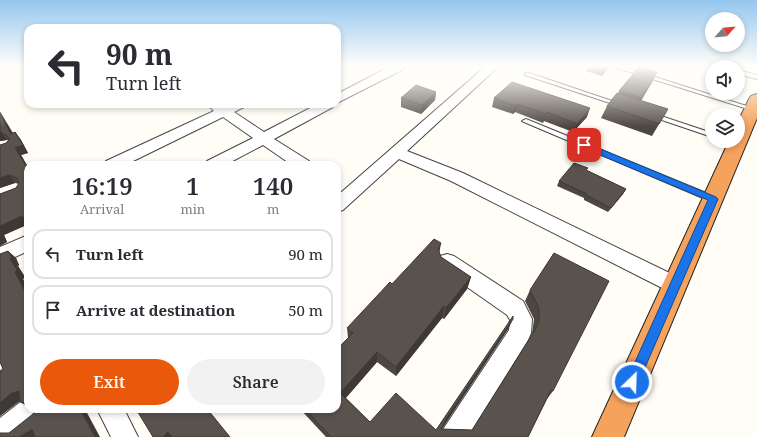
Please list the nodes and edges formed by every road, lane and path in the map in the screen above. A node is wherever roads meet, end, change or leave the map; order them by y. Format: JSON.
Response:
{"nodes":[{"id":1,"x":361,"y":86,"type":"edge"},
{"id":2,"x":470,"y":86,"type":"edge"},
{"id":3,"x":566,"y":86,"type":"edge"},
{"id":4,"x":690,"y":86,"type":"edge"},
{"id":5,"x":341,"y":97,"type":"edge"},
{"id":6,"x":755,"y":104,"type":"edge"},
{"id":7,"x":218,"y":108,"type":"edge"},
{"id":8,"x":320,"y":108,"type":"edge"},
{"id":9,"x":631,"y":108,"type":"edge"},
{"id":10,"x":646,"y":113,"type":"edge"},
{"id":11,"x":526,"y":121,"type":"dead end"},
{"id":12,"x":745,"y":122,"type":"edge"},
{"id":13,"x":705,"y":133,"type":"edge"},
{"id":14,"x":264,"y":138,"type":"junction"},
{"id":15,"x":732,"y":148,"type":"edge"},
{"id":16,"x":397,"y":153,"type":"junction"},
{"id":17,"x":119,"y":161,"type":"edge"},
{"id":18,"x":221,"y":161,"type":"edge"},
{"id":19,"x":297,"y":161,"type":"edge"},
{"id":20,"x":341,"y":197,"type":"edge"},
{"id":21,"x":713,"y":199,"type":"junction"},
{"id":22,"x":24,"y":250,"type":"edge"},
{"id":23,"x":0,"y":256,"type":"edge"},
{"id":24,"x":447,"y":262,"type":"edge"},
{"id":25,"x":675,"y":285,"type":"junction"},
{"id":26,"x":27,"y":413,"type":"edge"},
{"id":27,"x":112,"y":413,"type":"edge"},
{"id":28,"x":0,"y":435,"type":"edge"},
{"id":29,"x":125,"y":437,"type":"edge"},
{"id":30,"x":452,"y":437,"type":"edge"},
{"id":31,"x":608,"y":437,"type":"edge"}],
"edges":[{"from":1,"to":5,"type":"street"},
{"from":2,"to":16,"type":"street"},
{"from":3,"to":9,"type":"lane"},
{"from":4,"to":6,"type":"lane"},
{"from":6,"to":12,"type":"highway"},
{"from":7,"to":14,"type":"street"},
{"from":7,"to":17,"type":"street"},
{"from":8,"to":14,"type":"street"},
{"from":10,"to":13,"type":"lane"},
{"from":11,"to":21,"type":"lane"},
{"from":14,"to":18,"type":"street"},
{"from":14,"to":19,"type":"street"},
{"from":15,"to":21,"type":"highway"},
{"from":16,"to":20,"type":"street"},
{"from":16,"to":25,"type":"street"},
{"from":21,"to":25,"type":"highway"},
{"from":22,"to":23,"type":"street"},
{"from":24,"to":30,"type":"street"},
{"from":25,"to":31,"type":"highway"},
{"from":26,"to":28,"type":"street"},
{"from":27,"to":29,"type":"street"}]}
